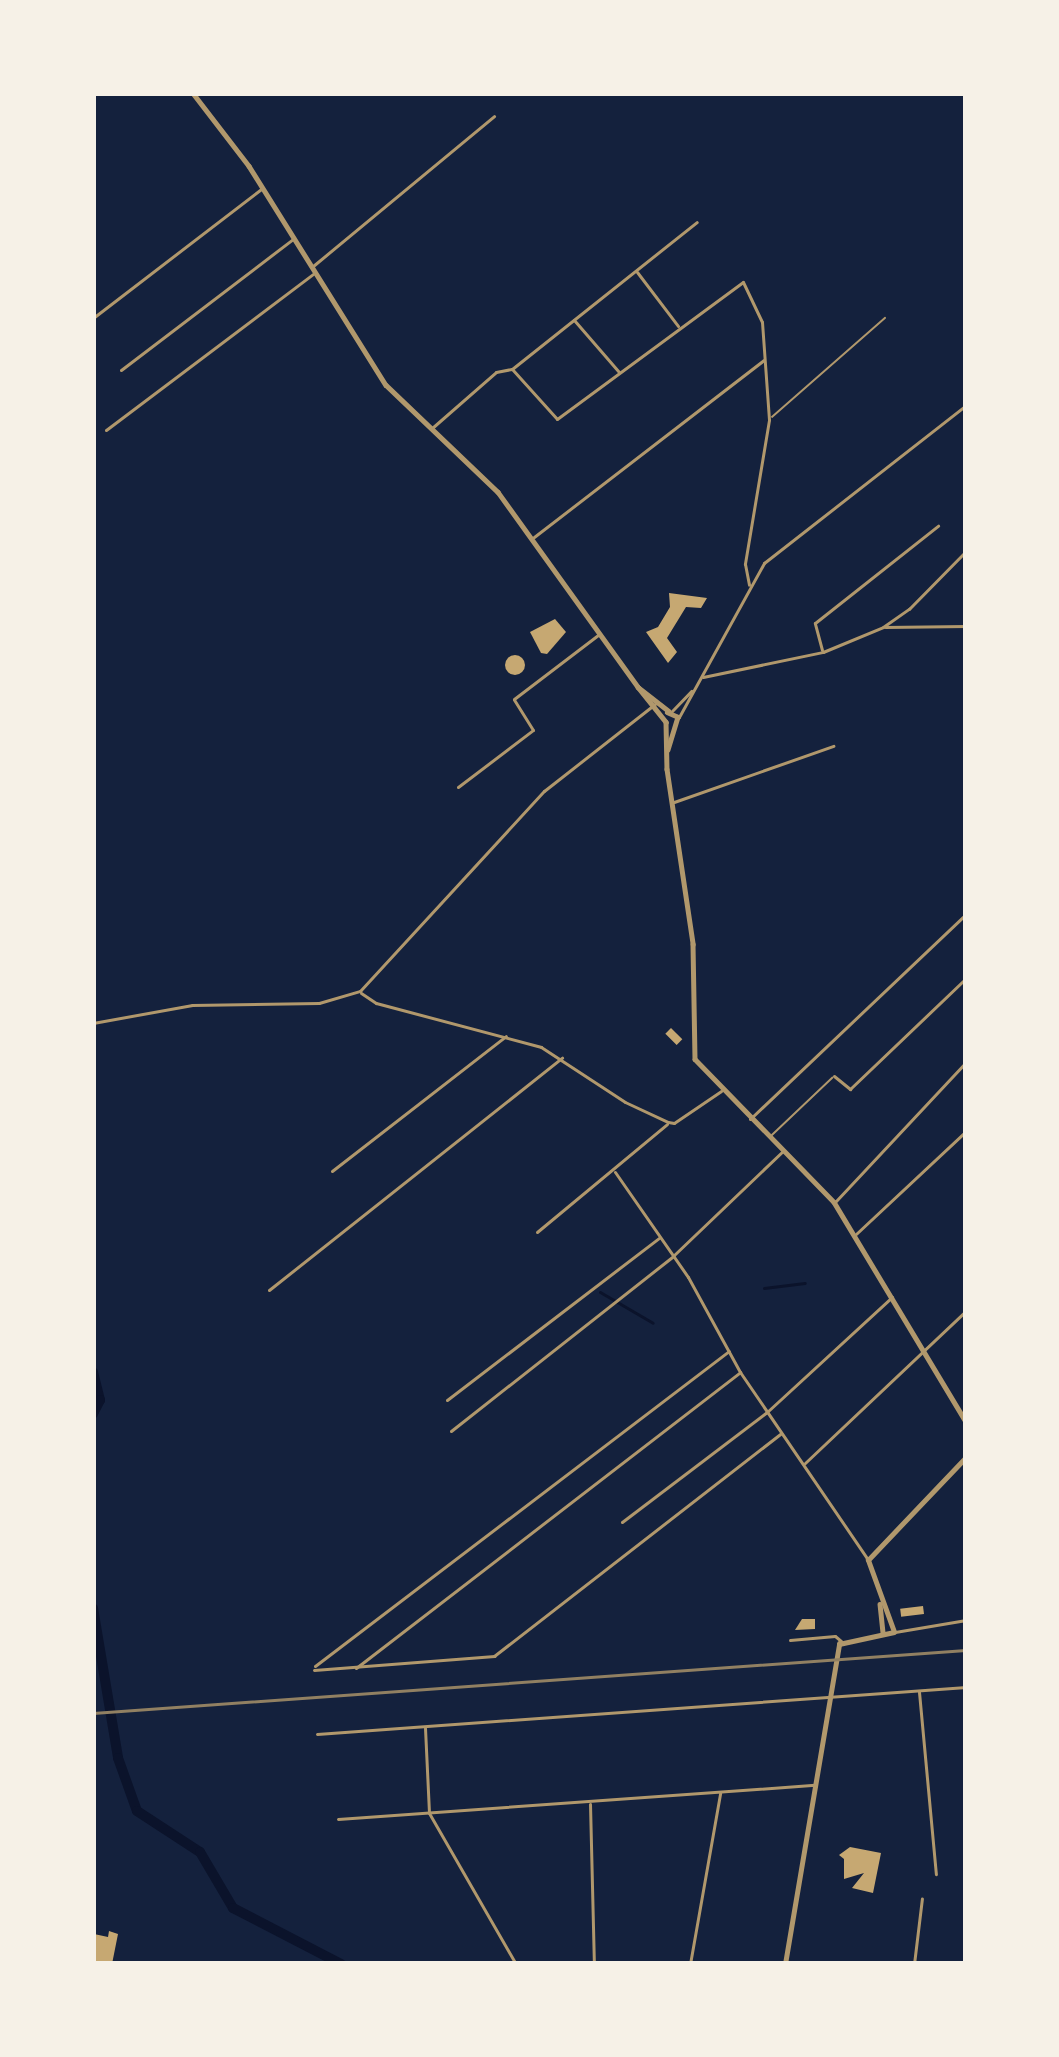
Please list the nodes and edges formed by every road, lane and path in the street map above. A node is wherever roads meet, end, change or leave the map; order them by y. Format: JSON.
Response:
{"nodes":[{"id":1,"x":193,"y":93,"type":"edge"},
{"id":2,"x":494,"y":116,"type":"dead end"},
{"id":3,"x":262,"y":188,"type":"junction"},
{"id":4,"x":697,"y":222,"type":"dead end"},
{"id":5,"x":294,"y":238,"type":"junction"},
{"id":6,"x":313,"y":270,"type":"junction"},
{"id":7,"x":635,"y":270,"type":"junction"},
{"id":8,"x":93,"y":318,"type":"edge"},
{"id":9,"x":573,"y":318,"type":"junction"},
{"id":10,"x":885,"y":318,"type":"dead end"},
{"id":11,"x":680,"y":327,"type":"junction"},
{"id":12,"x":765,"y":359,"type":"junction"},
{"id":13,"x":512,"y":369,"type":"junction"},
{"id":14,"x":121,"y":370,"type":"dead end"},
{"id":15,"x":620,"y":374,"type":"junction"},
{"id":16,"x":966,"y":405,"type":"edge"},
{"id":17,"x":769,"y":420,"type":"junction"},
{"id":18,"x":106,"y":430,"type":"dead end"},
{"id":19,"x":430,"y":430,"type":"junction"},
{"id":20,"x":938,"y":526,"type":"dead end"},
{"id":21,"x":533,"y":538,"type":"junction"},
{"id":22,"x":966,"y":551,"type":"edge"},
{"id":23,"x":749,"y":585,"type":"junction"},
{"id":24,"x":966,"y":626,"type":"edge"},
{"id":25,"x":883,"y":627,"type":"junction"},
{"id":26,"x":599,"y":634,"type":"junction"},
{"id":27,"x":823,"y":652,"type":"junction"},
{"id":28,"x":702,"y":677,"type":"junction"},
{"id":29,"x":696,"y":685,"type":"junction"},
{"id":30,"x":653,"y":706,"type":"junction"},
{"id":31,"x":671,"y":711,"type":"junction"},
{"id":32,"x":665,"y":720,"type":"junction"},
{"id":33,"x":677,"y":721,"type":"junction"},
{"id":34,"x":832,"y":746,"type":"dead end"},
{"id":35,"x":667,"y":755,"type":"junction"},
{"id":36,"x":458,"y":787,"type":"dead end"},
{"id":37,"x":672,"y":802,"type":"junction"},
{"id":38,"x":966,"y":914,"type":"edge"},
{"id":39,"x":966,"y":978,"type":"edge"},
{"id":40,"x":360,"y":991,"type":"junction"},
{"id":41,"x":93,"y":1023,"type":"edge"},
{"id":42,"x":507,"y":1035,"type":"junction"},
{"id":43,"x":564,"y":1057,"type":"junction"},
{"id":44,"x":966,"y":1062,"type":"edge"},
{"id":45,"x":834,"y":1076,"type":"joint"},
{"id":46,"x":721,"y":1090,"type":"junction"},
{"id":47,"x":750,"y":1119,"type":"junction"},
{"id":48,"x":668,"y":1122,"type":"junction"},
{"id":49,"x":966,"y":1131,"type":"edge"},
{"id":50,"x":770,"y":1137,"type":"junction"},
{"id":51,"x":783,"y":1150,"type":"junction"},
{"id":52,"x":332,"y":1172,"type":"dead end"},
{"id":53,"x":614,"y":1172,"type":"junction"},
{"id":54,"x":835,"y":1202,"type":"junction"},
{"id":55,"x":537,"y":1232,"type":"dead end"},
{"id":56,"x":855,"y":1235,"type":"junction"},
{"id":57,"x":660,"y":1237,"type":"junction"},
{"id":58,"x":674,"y":1256,"type":"junction"},
{"id":59,"x":269,"y":1290,"type":"dead end"},
{"id":60,"x":892,"y":1297,"type":"junction"},
{"id":61,"x":966,"y":1311,"type":"edge"},
{"id":62,"x":728,"y":1351,"type":"junction"},
{"id":63,"x":923,"y":1351,"type":"junction"},
{"id":64,"x":740,"y":1372,"type":"junction"},
{"id":65,"x":447,"y":1400,"type":"dead end"},
{"id":66,"x":767,"y":1412,"type":"junction"},
{"id":67,"x":966,"y":1422,"type":"edge"},
{"id":68,"x":451,"y":1431,"type":"dead end"},
{"id":69,"x":781,"y":1433,"type":"junction"},
{"id":70,"x":966,"y":1457,"type":"edge"},
{"id":71,"x":803,"y":1464,"type":"junction"},
{"id":72,"x":622,"y":1522,"type":"dead end"},
{"id":73,"x":868,"y":1560,"type":"junction"},
{"id":74,"x":880,"y":1597,"type":"junction"},
{"id":75,"x":966,"y":1620,"type":"edge"},
{"id":76,"x":893,"y":1632,"type":"junction"},
{"id":77,"x":883,"y":1634,"type":"junction"},
{"id":78,"x":790,"y":1640,"type":"dead end"},
{"id":79,"x":841,"y":1641,"type":"junction"},
{"id":80,"x":356,"y":1668,"type":"junction"},
{"id":81,"x":966,"y":1687,"type":"edge"},
{"id":82,"x":919,"y":1690,"type":"junction"},
{"id":83,"x":834,"y":1695,"type":"junction"},
{"id":84,"x":424,"y":1726,"type":"junction"},
{"id":85,"x":317,"y":1735,"type":"dead end"},
{"id":86,"x":817,"y":1784,"type":"junction"},
{"id":87,"x":720,"y":1791,"type":"junction"},
{"id":88,"x":590,"y":1802,"type":"junction"},
{"id":89,"x":429,"y":1813,"type":"junction"},
{"id":90,"x":338,"y":1819,"type":"dead end"},
{"id":91,"x":936,"y":1874,"type":"dead end"},
{"id":92,"x":922,"y":1898,"type":"dead end"},
{"id":93,"x":516,"y":1964,"type":"edge"},
{"id":94,"x":594,"y":1964,"type":"edge"},
{"id":95,"x":690,"y":1964,"type":"edge"},
{"id":96,"x":785,"y":1964,"type":"edge"},
{"id":97,"x":914,"y":1964,"type":"edge"}],
"edges":[{"from":1,"to":3,"type":"street"},
{"from":2,"to":6,"type":"street"},
{"from":3,"to":5,"type":"street"},
{"from":3,"to":8,"type":"street"},
{"from":4,"to":7,"type":"street"},
{"from":5,"to":6,"type":"street"},
{"from":5,"to":14,"type":"street"},
{"from":6,"to":18,"type":"street"},
{"from":6,"to":19,"type":"street"},
{"from":7,"to":9,"type":"street"},
{"from":7,"to":11,"type":"street"},
{"from":9,"to":13,"type":"street"},
{"from":9,"to":15,"type":"street"},
{"from":10,"to":17,"type":"lane"},
{"from":11,"to":12,"type":"street"},
{"from":11,"to":15,"type":"street"},
{"from":12,"to":17,"type":"street"},
{"from":12,"to":21,"type":"street"},
{"from":13,"to":15,"type":"street"},
{"from":13,"to":19,"type":"street"},
{"from":16,"to":23,"type":"street"},
{"from":17,"to":23,"type":"street"},
{"from":19,"to":21,"type":"street"},
{"from":20,"to":27,"type":"street"},
{"from":21,"to":26,"type":"street"},
{"from":22,"to":25,"type":"street"},
{"from":23,"to":28,"type":"street"},
{"from":24,"to":25,"type":"street"},
{"from":25,"to":27,"type":"street"},
{"from":26,"to":30,"type":"street"},
{"from":26,"to":36,"type":"street"},
{"from":27,"to":28,"type":"street"},
{"from":28,"to":29,"type":"street"},
{"from":29,"to":31,"type":"street"},
{"from":29,"to":33,"type":"street"},
{"from":30,"to":31,"type":"street"},
{"from":30,"to":32,"type":"street"},
{"from":30,"to":40,"type":"street"},
{"from":31,"to":32,"type":"street"},
{"from":31,"to":33,"type":"street"},
{"from":32,"to":33,"type":"street"},
{"from":32,"to":35,"type":"street"},
{"from":33,"to":35,"type":"street"},
{"from":34,"to":37,"type":"street"},
{"from":35,"to":37,"type":"street"},
{"from":37,"to":46,"type":"street"},
{"from":38,"to":47,"type":"street"},
{"from":39,"to":45,"type":"street"},
{"from":40,"to":41,"type":"street"},
{"from":40,"to":42,"type":"street"},
{"from":42,"to":43,"type":"street"},
{"from":42,"to":52,"type":"street"},
{"from":43,"to":48,"type":"street"},
{"from":43,"to":59,"type":"street"},
{"from":44,"to":54,"type":"street"},
{"from":45,"to":50,"type":"lane"},
{"from":46,"to":47,"type":"street"},
{"from":46,"to":48,"type":"street"},
{"from":47,"to":50,"type":"street"},
{"from":48,"to":53,"type":"street"},
{"from":49,"to":56,"type":"street"},
{"from":50,"to":51,"type":"street"},
{"from":51,"to":54,"type":"street"},
{"from":51,"to":58,"type":"street"},
{"from":53,"to":55,"type":"street"},
{"from":53,"to":57,"type":"street"},
{"from":54,"to":56,"type":"street"},
{"from":56,"to":60,"type":"street"},
{"from":57,"to":58,"type":"street"},
{"from":57,"to":65,"type":"street"},
{"from":58,"to":62,"type":"street"},
{"from":58,"to":68,"type":"street"},
{"from":60,"to":63,"type":"street"},
{"from":60,"to":66,"type":"street"},
{"from":61,"to":63,"type":"street"},
{"from":62,"to":64,"type":"street"},
{"from":62,"to":80,"type":"street"},
{"from":63,"to":67,"type":"street"},
{"from":63,"to":71,"type":"street"},
{"from":64,"to":66,"type":"street"},
{"from":64,"to":80,"type":"street"},
{"from":66,"to":69,"type":"street"},
{"from":66,"to":72,"type":"street"},
{"from":69,"to":71,"type":"street"},
{"from":69,"to":80,"type":"street"},
{"from":70,"to":73,"type":"street"},
{"from":71,"to":73,"type":"street"},
{"from":73,"to":74,"type":"street"},
{"from":74,"to":76,"type":"street"},
{"from":74,"to":77,"type":"street"},
{"from":75,"to":76,"type":"street"},
{"from":76,"to":77,"type":"street"},
{"from":77,"to":79,"type":"street"},
{"from":78,"to":79,"type":"street"},
{"from":79,"to":83,"type":"street"},
{"from":81,"to":82,"type":"street"},
{"from":82,"to":83,"type":"street"},
{"from":82,"to":91,"type":"street"},
{"from":83,"to":84,"type":"street"},
{"from":83,"to":86,"type":"street"},
{"from":84,"to":85,"type":"street"},
{"from":84,"to":89,"type":"street"},
{"from":86,"to":87,"type":"street"},
{"from":86,"to":96,"type":"street"},
{"from":87,"to":88,"type":"street"},
{"from":87,"to":95,"type":"street"},
{"from":88,"to":89,"type":"street"},
{"from":88,"to":94,"type":"street"},
{"from":89,"to":90,"type":"street"},
{"from":89,"to":93,"type":"street"},
{"from":92,"to":97,"type":"street"}]}
